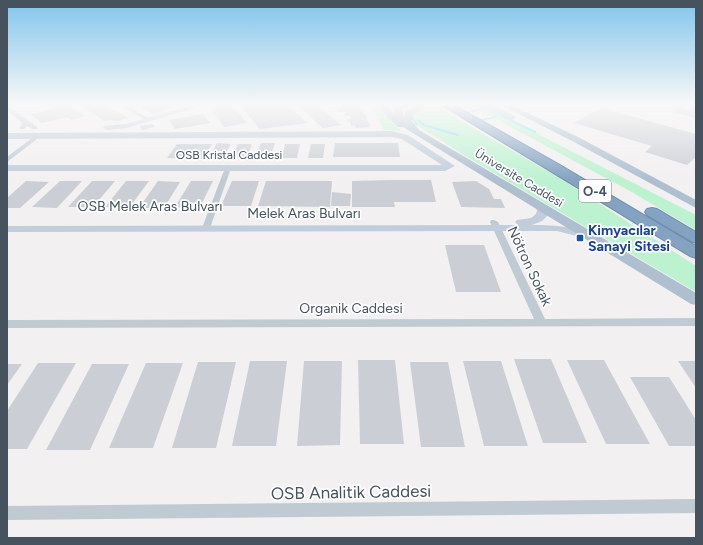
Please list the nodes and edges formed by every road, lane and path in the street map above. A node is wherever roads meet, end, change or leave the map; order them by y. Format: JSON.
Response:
{"nodes":[{"id":1,"x":28,"y":129,"type":"edge"},
{"id":2,"x":94,"y":129,"type":"edge"},
{"id":3,"x":112,"y":129,"type":"edge"},
{"id":4,"x":408,"y":129,"type":"edge"},
{"id":5,"x":413,"y":129,"type":"edge"},
{"id":6,"x":416,"y":129,"type":"edge"},
{"id":7,"x":490,"y":129,"type":"edge"},
{"id":8,"x":508,"y":129,"type":"edge"},
{"id":9,"x":538,"y":129,"type":"edge"},
{"id":10,"x":555,"y":129,"type":"edge"},
{"id":11,"x":34,"y":134,"type":"junction"},
{"id":12,"x":7,"y":136,"type":"edge"},
{"id":13,"x":106,"y":136,"type":"junction"},
{"id":14,"x":421,"y":136,"type":"junction"},
{"id":15,"x":7,"y":153,"type":"edge"},
{"id":16,"x":7,"y":160,"type":"edge"},
{"id":17,"x":7,"y":168,"type":"edge"},
{"id":18,"x":228,"y":168,"type":"junction"},
{"id":19,"x":644,"y":178,"type":"junction"},
{"id":20,"x":537,"y":204,"type":"junction"},
{"id":21,"x":696,"y":205,"type":"edge"},
{"id":22,"x":7,"y":222,"type":"edge"},
{"id":23,"x":207,"y":224,"type":"junction"},
{"id":24,"x":495,"y":225,"type":"junction"},
{"id":25,"x":7,"y":230,"type":"edge"},
{"id":26,"x":696,"y":238,"type":"edge"},
{"id":27,"x":600,"y":241,"type":"junction"},
{"id":28,"x":696,"y":253,"type":"edge"},
{"id":29,"x":696,"y":300,"type":"edge"},
{"id":30,"x":541,"y":322,"type":"junction"},
{"id":31,"x":696,"y":322,"type":"edge"},
{"id":32,"x":7,"y":324,"type":"edge"},
{"id":33,"x":696,"y":506,"type":"edge"},
{"id":34,"x":7,"y":513,"type":"edge"}],
"edges":[{"from":1,"to":11,"type":"street"},
{"from":2,"to":11,"type":"street"},
{"from":3,"to":13,"type":"street"},
{"from":4,"to":14,"type":"main road"},
{"from":5,"to":14,"type":"main road","name":"Üniversite Caddesi"},
{"from":6,"to":14,"type":"main road"},
{"from":7,"to":28,"type":"highway","number":"O-4"},
{"from":8,"to":26,"type":"highway","number":"O-4"},
{"from":9,"to":19,"type":"main road"},
{"from":10,"to":19,"type":"main road"},
{"from":11,"to":12,"type":"street"},
{"from":11,"to":13,"type":"street"},
{"from":11,"to":15,"type":"street"},
{"from":11,"to":16,"type":"street"},
{"from":13,"to":18,"type":"street","name":"OSB Kristal Caddesi"},
{"from":14,"to":20,"type":"main road","name":"Üniversite Caddesi"},
{"from":17,"to":18,"type":"street","name":"OSB Kristal Caddesi"},
{"from":18,"to":23,"type":"street"},
{"from":19,"to":21,"type":"main road"},
{"from":20,"to":24,"type":"street"},
{"from":20,"to":27,"type":"main road","name":"Üniversite Caddesi"},
{"from":22,"to":23,"type":"street","name":"OSB Melek Aras Bulvarı"},
{"from":23,"to":24,"type":"street","name":"Melek Aras Bulvarı"},
{"from":23,"to":25,"type":"street","name":"Melek Aras Bulvarı"},
{"from":24,"to":27,"type":"street","name":"Melek Aras Bulvarı"},
{"from":24,"to":30,"type":"street","name":"Nötron Sokak"},
{"from":27,"to":29,"type":"main road","name":"Üniversite Caddesi"},
{"from":30,"to":31,"type":"street","name":"Organik Caddesi"},
{"from":30,"to":32,"type":"street","name":"Organik Caddesi"},
{"from":33,"to":34,"type":"street","name":"OSB Analitik Caddesi"}]}
